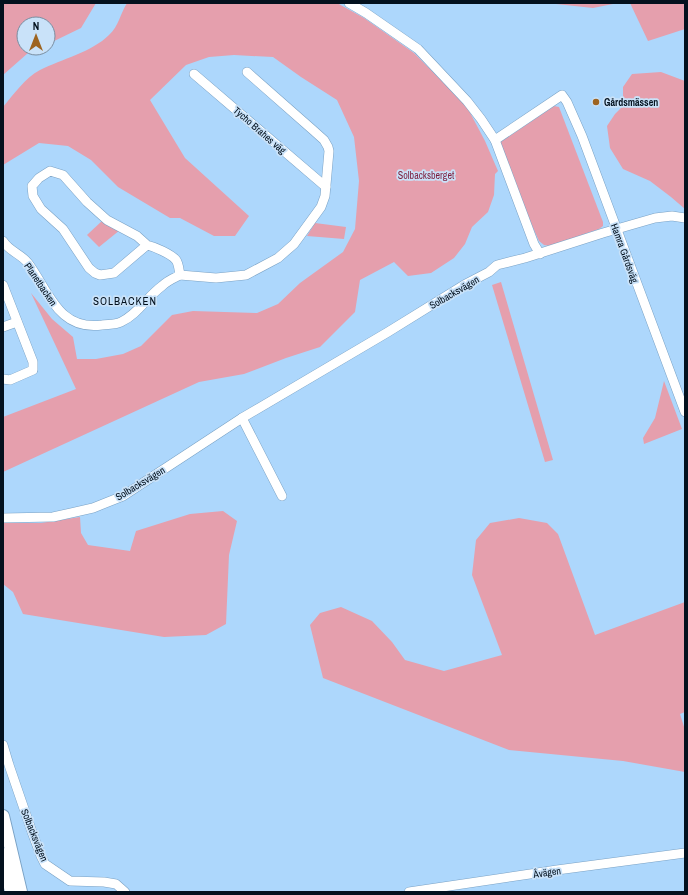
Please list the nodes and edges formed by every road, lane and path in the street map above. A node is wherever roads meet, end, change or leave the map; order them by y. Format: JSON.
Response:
{"nodes":[{"id":1,"x":350,"y":3,"type":"edge"},
{"id":2,"x":247,"y":72,"type":"dead end"},
{"id":3,"x":194,"y":74,"type":"dead end"},
{"id":4,"x":495,"y":140,"type":"junction"},
{"id":5,"x":326,"y":187,"type":"junction"},
{"id":6,"x":685,"y":218,"type":"edge"},
{"id":7,"x":616,"y":229,"type":"junction"},
{"id":8,"x":3,"y":241,"type":"edge"},
{"id":9,"x":147,"y":245,"type":"junction"},
{"id":10,"x":540,"y":254,"type":"junction"},
{"id":11,"x":180,"y":275,"type":"junction"},
{"id":12,"x":3,"y":286,"type":"edge"},
{"id":13,"x":17,"y":322,"type":"junction"},
{"id":14,"x":3,"y":327,"type":"edge"},
{"id":15,"x":3,"y":379,"type":"edge"},
{"id":16,"x":685,"y":412,"type":"edge"},
{"id":17,"x":242,"y":418,"type":"junction"},
{"id":18,"x":282,"y":496,"type":"dead end"},
{"id":19,"x":3,"y":518,"type":"edge"},
{"id":20,"x":3,"y":745,"type":"edge"},
{"id":21,"x":3,"y":816,"type":"edge"},
{"id":22,"x":3,"y":854,"type":"edge"},
{"id":23,"x":685,"y":854,"type":"edge"},
{"id":24,"x":11,"y":892,"type":"edge"},
{"id":25,"x":21,"y":892,"type":"edge"},
{"id":26,"x":125,"y":892,"type":"edge"},
{"id":27,"x":409,"y":892,"type":"edge"}],
"edges":[{"from":1,"to":4,"type":"street"},
{"from":2,"to":5,"type":"street"},
{"from":3,"to":5,"type":"street","name":"Tycho Brahes väg"},
{"from":4,"to":7,"type":"street","name":"Hamra Gårdsväg"},
{"from":4,"to":10,"type":"street"},
{"from":5,"to":11,"type":"street"},
{"from":6,"to":7,"type":"street","name":"Solbacksvägen"},
{"from":7,"to":10,"type":"street","name":"Solbacksvägen"},
{"from":7,"to":16,"type":"street","name":"Hamra Gårdsväg"},
{"from":8,"to":11,"type":"street","name":"Planetbacken"},
{"from":9,"to":9,"type":"street"},
{"from":9,"to":11,"type":"street"},
{"from":10,"to":17,"type":"street","name":"Solbacksvägen"},
{"from":12,"to":13,"type":"street"},
{"from":13,"to":14,"type":"street"},
{"from":13,"to":15,"type":"street"},
{"from":17,"to":18,"type":"street"},
{"from":17,"to":19,"type":"street","name":"Solbacksvägen"},
{"from":20,"to":26,"type":"street","name":"Solbacksvägen"},
{"from":21,"to":25,"type":"main road"},
{"from":22,"to":24,"type":"main road"},
{"from":23,"to":27,"type":"street","name":"Åvägen"}]}
